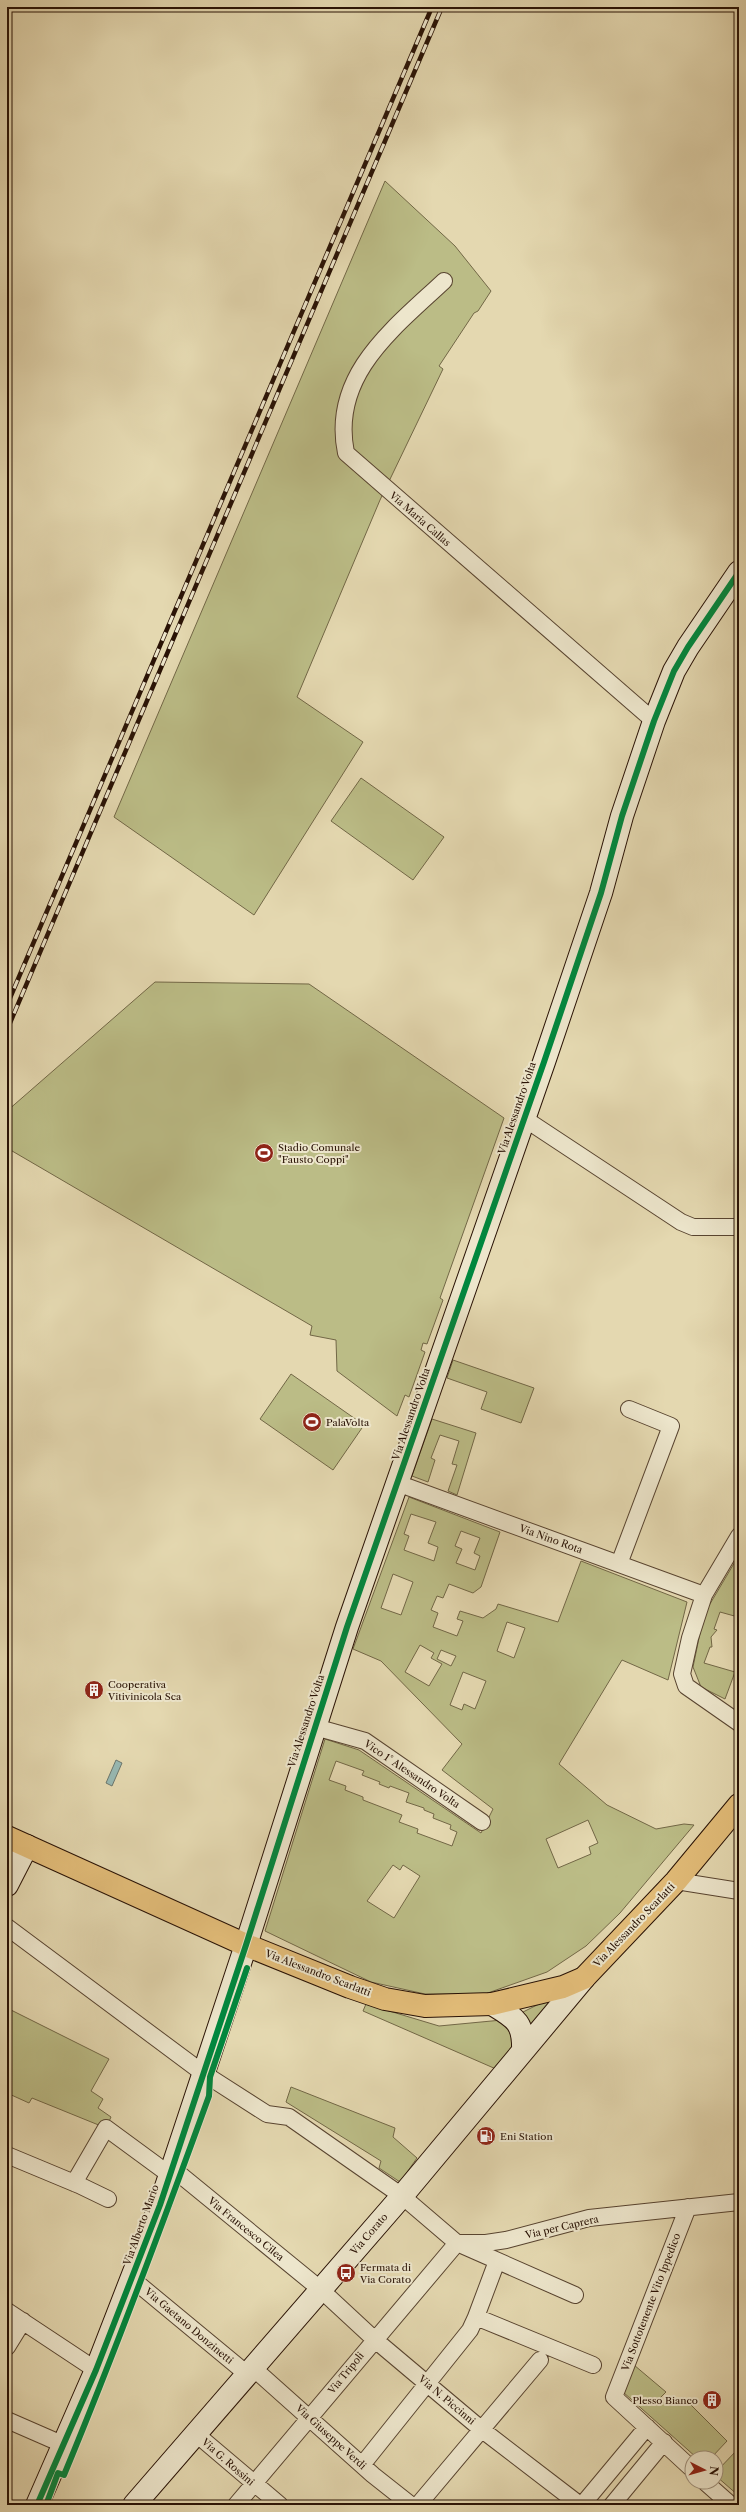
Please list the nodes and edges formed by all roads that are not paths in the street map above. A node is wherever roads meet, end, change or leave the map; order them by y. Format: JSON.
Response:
{"nodes":[{"id":1,"x":444,"y":281,"type":"dead end"},
{"id":2,"x":739,"y":572,"type":"edge"},
{"id":3,"x":654,"y":721,"type":"junction"},
{"id":4,"x":525,"y":1119,"type":"junction"},
{"id":5,"x":739,"y":1227,"type":"edge"},
{"id":6,"x":629,"y":1409,"type":"dead end"},
{"id":7,"x":397,"y":1483,"type":"junction"},
{"id":8,"x":739,"y":1536,"type":"edge"},
{"id":9,"x":619,"y":1564,"type":"junction"},
{"id":10,"x":704,"y":1595,"type":"junction"},
{"id":11,"x":739,"y":1724,"type":"edge"},
{"id":12,"x":315,"y":1727,"type":"junction"},
{"id":13,"x":739,"y":1805,"type":"edge"},
{"id":14,"x":482,"y":1822,"type":"dead end"},
{"id":15,"x":7,"y":1837,"type":"edge"},
{"id":16,"x":28,"y":1846,"type":"junction"},
{"id":17,"x":676,"y":1881,"type":"junction"},
{"id":18,"x":7,"y":1885,"type":"edge"},
{"id":19,"x":739,"y":1891,"type":"edge"},
{"id":20,"x":7,"y":1927,"type":"edge"},
{"id":21,"x":246,"y":1945,"type":"junction"},
{"id":22,"x":584,"y":1978,"type":"junction"},
{"id":23,"x":492,"y":2004,"type":"junction"},
{"id":24,"x":523,"y":2051,"type":"junction"},
{"id":25,"x":203,"y":2073,"type":"junction"},
{"id":26,"x":7,"y":2155,"type":"edge"},
{"id":27,"x":171,"y":2172,"type":"junction"},
{"id":28,"x":74,"y":2183,"type":"junction"},
{"id":29,"x":402,"y":2196,"type":"junction"},
{"id":30,"x":108,"y":2199,"type":"dead end"},
{"id":31,"x":739,"y":2202,"type":"edge"},
{"id":32,"x":688,"y":2207,"type":"junction"},
{"id":33,"x":457,"y":2243,"type":"junction"},
{"id":34,"x":497,"y":2261,"type":"junction"},
{"id":35,"x":131,"y":2278,"type":"junction"},
{"id":36,"x":320,"y":2289,"type":"junction"},
{"id":37,"x":575,"y":2295,"type":"dead end"},
{"id":38,"x":7,"y":2311,"type":"edge"},
{"id":39,"x":476,"y":2317,"type":"junction"},
{"id":40,"x":23,"y":2321,"type":"junction"},
{"id":41,"x":374,"y":2339,"type":"junction"},
{"id":42,"x":7,"y":2347,"type":"edge"},
{"id":43,"x":540,"y":2360,"type":"dead end"},
{"id":44,"x":593,"y":2365,"type":"dead end"},
{"id":45,"x":96,"y":2370,"type":"junction"},
{"id":46,"x":250,"y":2370,"type":"junction"},
{"id":47,"x":428,"y":2384,"type":"junction"},
{"id":48,"x":309,"y":2418,"type":"junction"},
{"id":49,"x":7,"y":2420,"type":"edge"},
{"id":50,"x":647,"y":2427,"type":"junction"},
{"id":51,"x":482,"y":2429,"type":"junction"},
{"id":52,"x":195,"y":2433,"type":"junction"},
{"id":53,"x":664,"y":2442,"type":"junction"},
{"id":54,"x":62,"y":2444,"type":"junction"},
{"id":55,"x":684,"y":2461,"type":"edge"},
{"id":56,"x":362,"y":2465,"type":"junction"},
{"id":57,"x":253,"y":2484,"type":"junction"},
{"id":58,"x":714,"y":2490,"type":"edge"},
{"id":59,"x":144,"y":2501,"type":"edge"},
{"id":60,"x":37,"y":2505,"type":"edge"},
{"id":61,"x":236,"y":2505,"type":"edge"},
{"id":62,"x":280,"y":2505,"type":"edge"},
{"id":63,"x":411,"y":2505,"type":"edge"},
{"id":64,"x":418,"y":2505,"type":"edge"},
{"id":65,"x":581,"y":2505,"type":"edge"},
{"id":66,"x":612,"y":2505,"type":"edge"},
{"id":67,"x":731,"y":2505,"type":"edge"}],
"edges":[{"from":1,"to":3,"type":"street","name":"Via Maria Callas"},
{"from":2,"to":3,"type":"street","name":"Via Alessandro Volta"},
{"from":3,"to":4,"type":"street","name":"Via Alessandro Volta"},
{"from":4,"to":5,"type":"street"},
{"from":4,"to":7,"type":"street","name":"Via Alessandro Volta"},
{"from":6,"to":9,"type":"street"},
{"from":7,"to":9,"type":"street","name":"Via Nino Rota"},
{"from":7,"to":12,"type":"street","name":"Via Alessandro Volta"},
{"from":8,"to":10,"type":"street"},
{"from":9,"to":10,"type":"street","name":"Via Nino Rota"},
{"from":10,"to":11,"type":"street"},
{"from":12,"to":14,"type":"street","name":"Vico 1° Alessandro Volta"},
{"from":12,"to":21,"type":"street","name":"Via Alessandro Volta"},
{"from":13,"to":17,"type":"main road","name":"Via Alessandro Scarlatti"},
{"from":15,"to":16,"type":"main road","name":"Via Alessandro Scarlatti"},
{"from":16,"to":18,"type":"street"},
{"from":16,"to":21,"type":"main road","name":"Via Alessandro Scarlatti"},
{"from":17,"to":19,"type":"street"},
{"from":17,"to":22,"type":"main road","name":"Via Alessandro Scarlatti"},
{"from":20,"to":25,"type":"street"},
{"from":21,"to":23,"type":"main road","name":"Via Alessandro Scarlatti"},
{"from":21,"to":25,"type":"street","name":"Via Alberto Mario"},
{"from":22,"to":23,"type":"main road","name":"Via Alessandro Scarlatti"},
{"from":22,"to":24,"type":"street","name":"Via Corato"},
{"from":23,"to":24,"type":"street"},
{"from":24,"to":29,"type":"street","name":"Via Corato"},
{"from":25,"to":27,"type":"street","name":"Via Alberto Mario"},
{"from":25,"to":29,"type":"street"},
{"from":26,"to":28,"type":"street"},
{"from":27,"to":28,"type":"street","name":"Via Francesco Cilea"},
{"from":27,"to":35,"type":"street","name":"Via Alberto Mario"},
{"from":27,"to":36,"type":"street","name":"Via Francesco Cilea"},
{"from":28,"to":30,"type":"street"},
{"from":29,"to":33,"type":"street"},
{"from":29,"to":36,"type":"street","name":"Via Corato"},
{"from":31,"to":32,"type":"street","name":"Via per Caprera"},
{"from":32,"to":33,"type":"street","name":"Via per Caprera"},
{"from":32,"to":50,"type":"street","name":"Via Sottotenente Vito Ippedico"},
{"from":33,"to":34,"type":"street"},
{"from":33,"to":41,"type":"street","name":"Via Tripoli"},
{"from":34,"to":37,"type":"street"},
{"from":34,"to":39,"type":"street"},
{"from":35,"to":45,"type":"street","name":"Via Alberto Mario"},
{"from":35,"to":46,"type":"street","name":"Via Gaetano Donzinetti"},
{"from":36,"to":41,"type":"street","name":"Via N. Piccinni"},
{"from":36,"to":46,"type":"street","name":"Via Corato"},
{"from":38,"to":40,"type":"street"},
{"from":39,"to":44,"type":"street"},
{"from":39,"to":47,"type":"street"},
{"from":40,"to":42,"type":"street"},
{"from":40,"to":45,"type":"street"},
{"from":41,"to":47,"type":"street","name":"Via N. Piccinni"},
{"from":41,"to":48,"type":"street","name":"Via Tripoli"},
{"from":43,"to":51,"type":"street"},
{"from":45,"to":54,"type":"street","name":"Via Alberto Mario"},
{"from":46,"to":48,"type":"street","name":"Via Giuseppe Verdi"},
{"from":46,"to":52,"type":"street","name":"Via Corato"},
{"from":47,"to":51,"type":"street","name":"Via N. Piccinni"},
{"from":47,"to":56,"type":"street"},
{"from":48,"to":56,"type":"street","name":"Via Giuseppe Verdi"},
{"from":48,"to":57,"type":"street","name":"Via Tripoli"},
{"from":49,"to":54,"type":"street"},
{"from":50,"to":53,"type":"street"},
{"from":50,"to":65,"type":"street"},
{"from":51,"to":64,"type":"street"},
{"from":51,"to":65,"type":"street","name":"Via N. Piccinni"},
{"from":52,"to":57,"type":"street","name":"Via G. Rossini"},
{"from":52,"to":59,"type":"street","name":"Via Corato"},
{"from":53,"to":55,"type":"street"},
{"from":53,"to":66,"type":"street"},
{"from":54,"to":60,"type":"street","name":"Via Alberto Mario"},
{"from":56,"to":63,"type":"street","name":"Via Giuseppe Verdi"},
{"from":57,"to":61,"type":"street","name":"Via Tripoli"},
{"from":57,"to":62,"type":"street","name":"Via G. Rossini"},
{"from":58,"to":67,"type":"street"}]}
